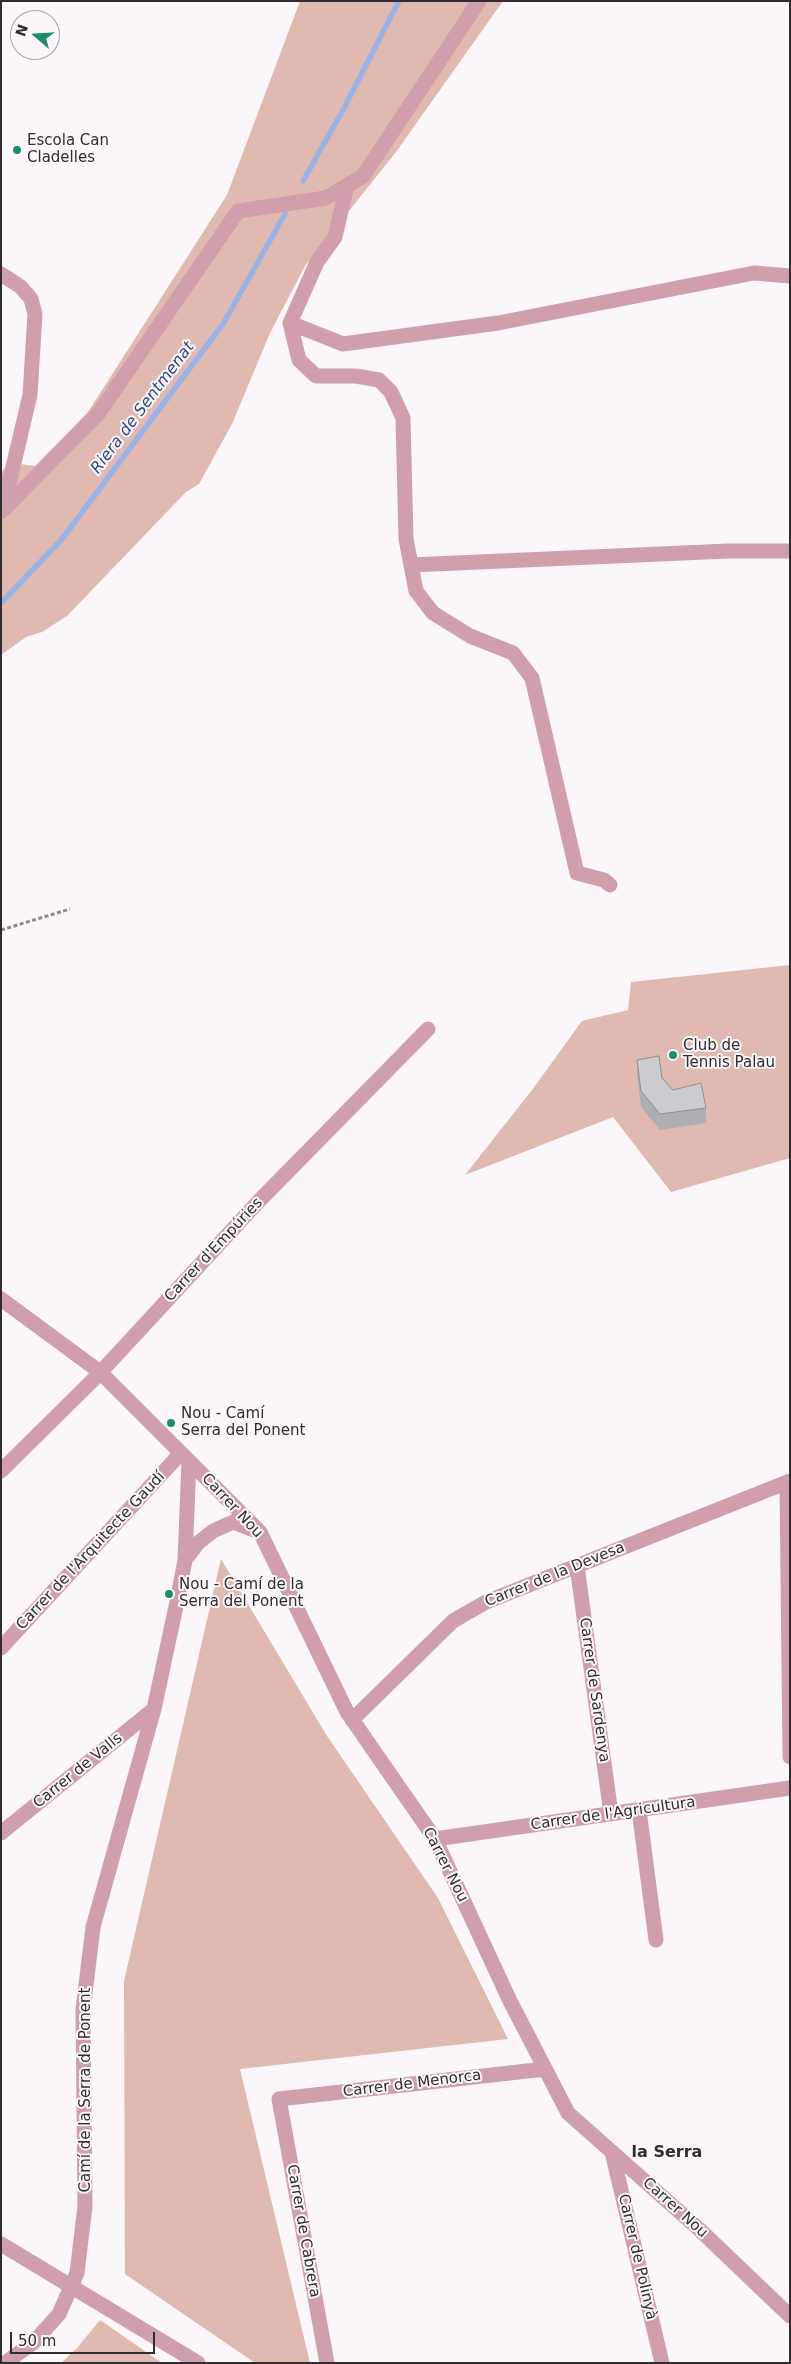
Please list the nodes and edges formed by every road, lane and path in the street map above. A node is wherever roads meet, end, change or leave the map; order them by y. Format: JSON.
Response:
{"nodes":[{"id":1,"x":479,"y":1,"type":"edge"},
{"id":2,"x":347,"y":185,"type":"junction"},
{"id":3,"x":1,"y":274,"type":"edge"},
{"id":4,"x":790,"y":276,"type":"edge"},
{"id":5,"x":290,"y":323,"type":"junction"},
{"id":6,"x":2,"y":511,"type":"edge"},
{"id":7,"x":790,"y":551,"type":"edge"},
{"id":8,"x":411,"y":565,"type":"junction"},
{"id":9,"x":610,"y":884,"type":"dead end"},
{"id":10,"x":70,"y":909,"type":"dead end"},
{"id":11,"x":1,"y":930,"type":"edge"},
{"id":12,"x":428,"y":1029,"type":"dead end"},
{"id":13,"x":1,"y":1299,"type":"edge"},
{"id":14,"x":100,"y":1372,"type":"junction"},
{"id":15,"x":185,"y":1457,"type":"junction"},
{"id":16,"x":1,"y":1471,"type":"edge"},
{"id":17,"x":788,"y":1482,"type":"edge"},
{"id":18,"x":260,"y":1532,"type":"junction"},
{"id":19,"x":185,"y":1560,"type":"junction"},
{"id":20,"x":577,"y":1566,"type":"junction"},
{"id":21,"x":1,"y":1648,"type":"edge"},
{"id":22,"x":154,"y":1709,"type":"junction"},
{"id":23,"x":352,"y":1720,"type":"junction"},
{"id":24,"x":790,"y":1757,"type":"edge"},
{"id":25,"x":790,"y":1788,"type":"edge"},
{"id":26,"x":640,"y":1810,"type":"junction"},
{"id":27,"x":612,"y":1814,"type":"junction"},
{"id":28,"x":1,"y":1833,"type":"edge"},
{"id":29,"x":436,"y":1839,"type":"junction"},
{"id":30,"x":656,"y":1940,"type":"dead end"},
{"id":31,"x":546,"y":2069,"type":"junction"},
{"id":32,"x":279,"y":2100,"type":"joint"},
{"id":33,"x":612,"y":2152,"type":"junction"},
{"id":34,"x":1,"y":2244,"type":"edge"},
{"id":35,"x":72,"y":2286,"type":"junction"},
{"id":36,"x":790,"y":2316,"type":"edge"},
{"id":37,"x":5,"y":2363,"type":"edge"},
{"id":38,"x":198,"y":2363,"type":"edge"},
{"id":39,"x":327,"y":2363,"type":"edge"},
{"id":40,"x":662,"y":2363,"type":"edge"}],
"edges":[{"from":1,"to":2,"type":"street"},
{"from":2,"to":5,"type":"street"},
{"from":2,"to":6,"type":"street"},
{"from":3,"to":6,"type":"street"},
{"from":4,"to":5,"type":"street"},
{"from":5,"to":8,"type":"street"},
{"from":7,"to":8,"type":"street"},
{"from":8,"to":9,"type":"street"},
{"from":10,"to":11,"type":"path"},
{"from":12,"to":14,"type":"street","name":"Carrer d'Empúries"},
{"from":13,"to":14,"type":"street","name":"Carrer Nou"},
{"from":14,"to":15,"type":"street","name":"Carrer Nou"},
{"from":14,"to":16,"type":"street","name":"Carrer d'Empúries"},
{"from":15,"to":18,"type":"street","name":"Carrer Nou"},
{"from":15,"to":19,"type":"street","name":"Camí de la Serra de Ponent"},
{"from":15,"to":21,"type":"street","name":"Carrer de l'Arquitecte Gaudí"},
{"from":17,"to":20,"type":"street","name":"Carrer de la Devesa"},
{"from":17,"to":24,"type":"street"},
{"from":18,"to":19,"type":"street","name":"Camí de la Serra de Ponent"},
{"from":18,"to":23,"type":"street","name":"Carrer Nou"},
{"from":19,"to":22,"type":"street","name":"Camí de la Serra de Ponent"},
{"from":20,"to":23,"type":"street","name":"Carrer de la Devesa"},
{"from":20,"to":27,"type":"street","name":"Carrer de Sardenya"},
{"from":22,"to":28,"type":"street","name":"Carrer de Valls"},
{"from":22,"to":35,"type":"street","name":"Camí de la Serra de Ponent"},
{"from":23,"to":29,"type":"street","name":"Carrer Nou"},
{"from":25,"to":26,"type":"street","name":"Carrer de l'Agricultura"},
{"from":26,"to":27,"type":"street","name":"Carrer de l'Agricultura"},
{"from":26,"to":30,"type":"street"},
{"from":27,"to":29,"type":"street","name":"Carrer de l'Agricultura"},
{"from":29,"to":31,"type":"street","name":"Carrer Nou"},
{"from":31,"to":32,"type":"street","name":"Carrer de Menorca"},
{"from":31,"to":33,"type":"street","name":"Carrer Nou"},
{"from":32,"to":39,"type":"street","name":"Carrer de Cabrera"},
{"from":33,"to":36,"type":"street","name":"Carrer Nou"},
{"from":33,"to":40,"type":"street","name":"Carrer de Polinyà"},
{"from":34,"to":35,"type":"street"},
{"from":35,"to":37,"type":"street","name":"Camí de la Serra de Ponent"},
{"from":35,"to":38,"type":"street"}]}
